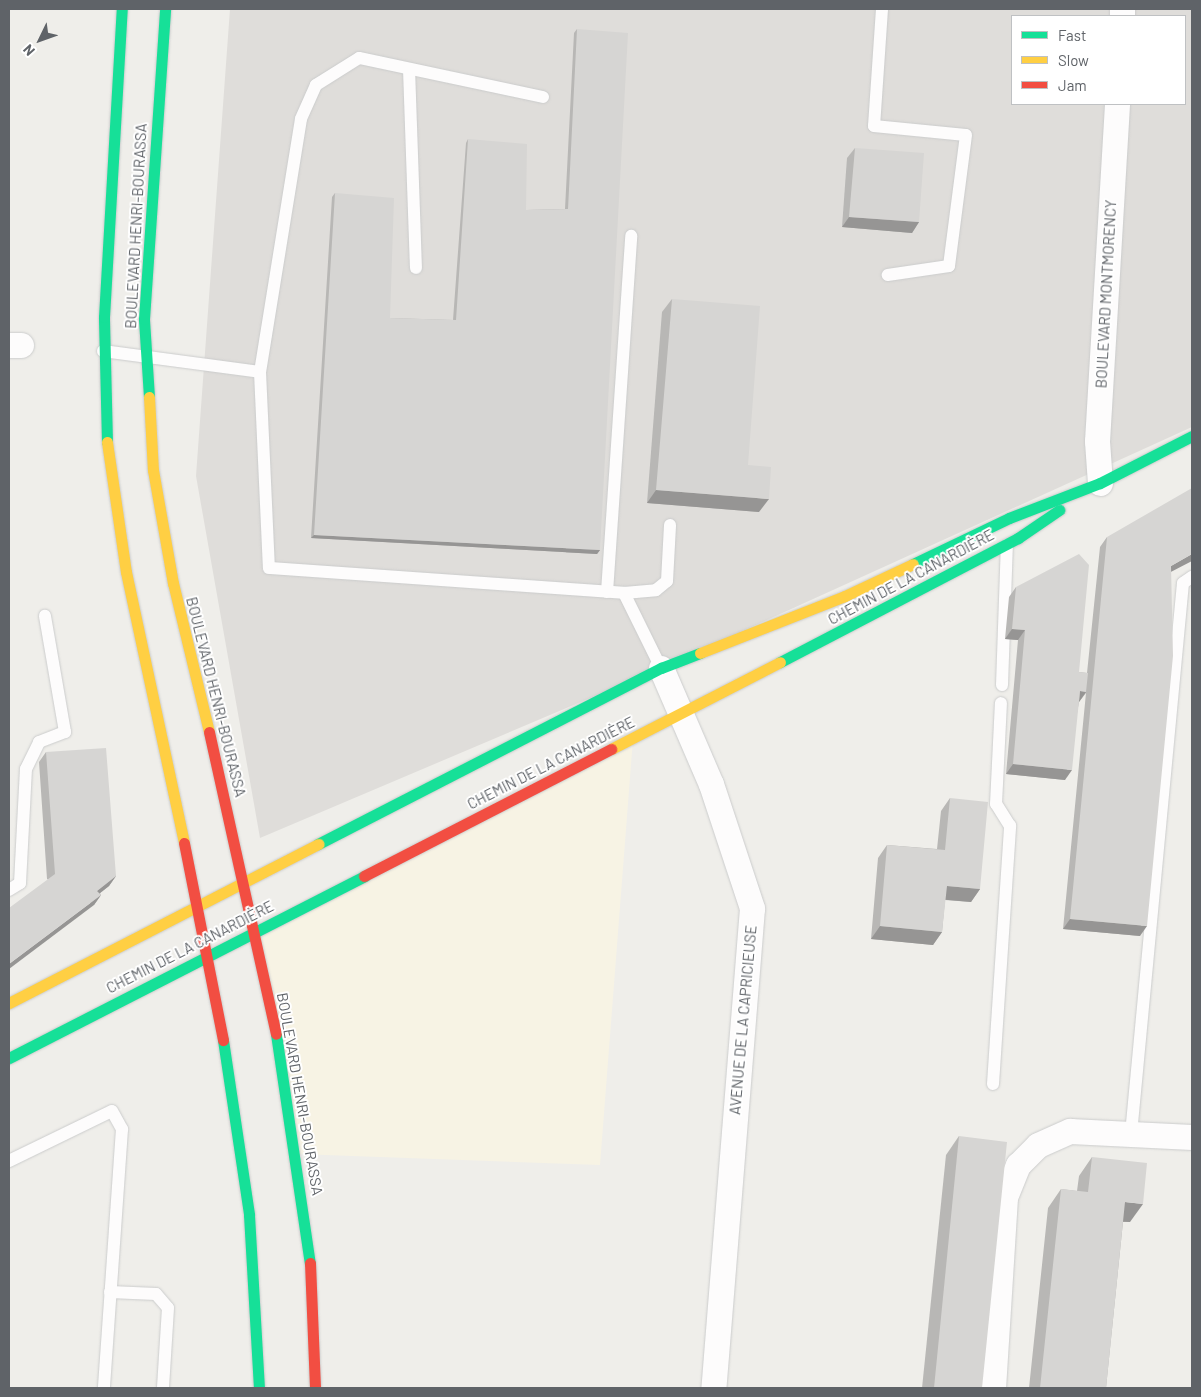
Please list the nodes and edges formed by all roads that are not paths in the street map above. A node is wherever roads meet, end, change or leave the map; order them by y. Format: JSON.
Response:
{"nodes":[{"id":1,"x":122,"y":9,"type":"edge"},
{"id":2,"x":165,"y":9,"type":"edge"},
{"id":3,"x":882,"y":9,"type":"edge"},
{"id":4,"x":409,"y":69,"type":"junction"},
{"id":5,"x":543,"y":97,"type":"dead end"},
{"id":6,"x":1116,"y":105,"type":"edge"},
{"id":7,"x":631,"y":236,"type":"dead end"},
{"id":8,"x":416,"y":268,"type":"dead end"},
{"id":9,"x":888,"y":275,"type":"dead end"},
{"id":10,"x":104,"y":351,"type":"junction"},
{"id":11,"x":147,"y":358,"type":"junction"},
{"id":12,"x":260,"y":372,"type":"junction"},
{"id":13,"x":1192,"y":436,"type":"edge"},
{"id":14,"x":1100,"y":483,"type":"junction"},
{"id":15,"x":670,"y":524,"type":"dead end"},
{"id":16,"x":1007,"y":544,"type":"junction"},
{"id":17,"x":1192,"y":576,"type":"edge"},
{"id":18,"x":607,"y":592,"type":"junction"},
{"id":19,"x":624,"y":594,"type":"junction"},
{"id":20,"x":45,"y":616,"type":"dead end"},
{"id":21,"x":661,"y":668,"type":"junction"},
{"id":22,"x":1002,"y":684,"type":"dead end"},
{"id":23,"x":1001,"y":704,"type":"dead end"},
{"id":24,"x":682,"y":712,"type":"junction"},
{"id":25,"x":245,"y":880,"type":"junction"},
{"id":26,"x":9,"y":890,"type":"edge"},
{"id":27,"x":197,"y":904,"type":"junction"},
{"id":28,"x":254,"y":930,"type":"junction"},
{"id":29,"x":209,"y":954,"type":"junction"},
{"id":30,"x":9,"y":1003,"type":"edge"},
{"id":31,"x":9,"y":1058,"type":"edge"},
{"id":32,"x":992,"y":1084,"type":"dead end"},
{"id":33,"x":1132,"y":1134,"type":"junction"},
{"id":34,"x":1192,"y":1137,"type":"edge"},
{"id":35,"x":9,"y":1161,"type":"edge"},
{"id":36,"x":110,"y":1292,"type":"junction"},
{"id":37,"x":104,"y":1388,"type":"edge"},
{"id":38,"x":163,"y":1388,"type":"edge"},
{"id":39,"x":259,"y":1388,"type":"edge"},
{"id":40,"x":315,"y":1388,"type":"edge"},
{"id":41,"x":712,"y":1388,"type":"edge"},
{"id":42,"x":993,"y":1388,"type":"edge"}],
"edges":[{"from":1,"to":10,"type":"main road","name":"BOULEVARD HENRI-BOURASSA"},
{"from":2,"to":11,"type":"main road","name":"BOULEVARD HENRI-BOURASSA"},
{"from":3,"to":9,"type":"lane"},
{"from":4,"to":5,"type":"lane"},
{"from":4,"to":8,"type":"lane"},
{"from":4,"to":12,"type":"lane"},
{"from":6,"to":14,"type":"street","name":"BOULEVARD MONTMORENCY"},
{"from":7,"to":18,"type":"lane"},
{"from":10,"to":11,"type":"lane"},
{"from":10,"to":27,"type":"main road","name":"BOULEVARD HENRI-BOURASSA"},
{"from":11,"to":12,"type":"lane"},
{"from":11,"to":25,"type":"main road","name":"BOULEVARD HENRI-BOURASSA"},
{"from":12,"to":18,"type":"lane"},
{"from":13,"to":14,"type":"main road","name":"CHEMIN DE LA CANARDIÈRE"},
{"from":14,"to":16,"type":"main road","name":"CHEMIN DE LA CANARDIÈRE"},
{"from":14,"to":21,"type":"main road","name":"CHEMIN DE LA CANARDIÈRE"},
{"from":15,"to":19,"type":"lane"},
{"from":16,"to":22,"type":"lane"},
{"from":16,"to":24,"type":"main road","name":"CHEMIN DE LA CANARDIÈRE"},
{"from":17,"to":33,"type":"lane"},
{"from":18,"to":19,"type":"lane"},
{"from":19,"to":21,"type":"lane"},
{"from":20,"to":26,"type":"lane"},
{"from":21,"to":24,"type":"street","name":"AVENUE DE LA CAPRICIEUSE"},
{"from":21,"to":25,"type":"main road","name":"CHEMIN DE LA CANARDIÈRE"},
{"from":23,"to":32,"type":"lane"},
{"from":24,"to":28,"type":"main road","name":"CHEMIN DE LA CANARDIÈRE"},
{"from":24,"to":41,"type":"street","name":"AVENUE DE LA CAPRICIEUSE"},
{"from":25,"to":27,"type":"main road","name":"CHEMIN DE LA CANARDIÈRE"},
{"from":25,"to":28,"type":"main road","name":"BOULEVARD HENRI-BOURASSA"},
{"from":27,"to":29,"type":"main road","name":"BOULEVARD HENRI-BOURASSA"},
{"from":27,"to":30,"type":"main road","name":"CHEMIN DE LA CANARDIÈRE"},
{"from":28,"to":29,"type":"main road","name":"CHEMIN DE LA CANARDIÈRE"},
{"from":28,"to":40,"type":"main road","name":"BOULEVARD HENRI-BOURASSA"},
{"from":29,"to":31,"type":"main road","name":"CHEMIN DE LA CANARDIÈRE"},
{"from":29,"to":39,"type":"main road","name":"BOULEVARD HENRI-BOURASSA"},
{"from":33,"to":34,"type":"street"},
{"from":33,"to":42,"type":"street"},
{"from":35,"to":36,"type":"lane"},
{"from":36,"to":37,"type":"lane"},
{"from":36,"to":38,"type":"lane"}]}
